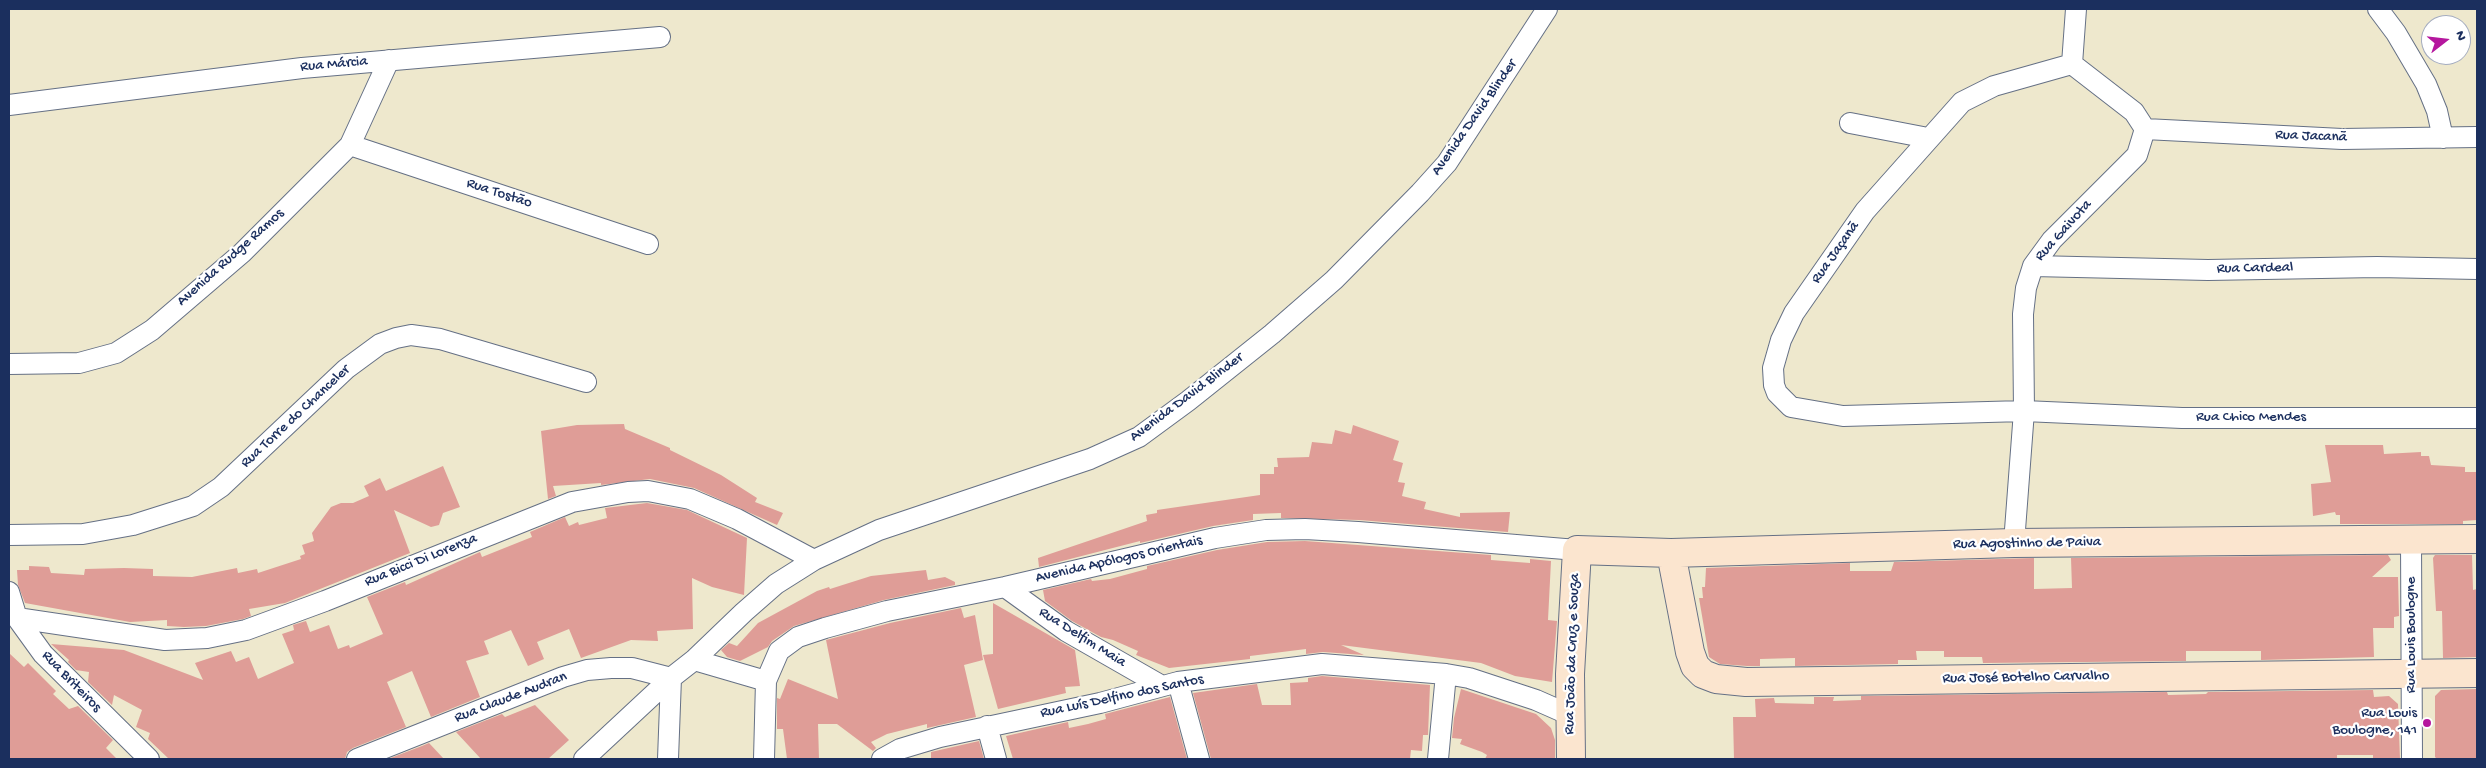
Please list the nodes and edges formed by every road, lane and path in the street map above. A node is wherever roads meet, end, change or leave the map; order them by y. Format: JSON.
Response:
{"nodes":[{"id":1,"x":1547,"y":9,"type":"edge"},
{"id":2,"x":2076,"y":9,"type":"edge"},
{"id":3,"x":2378,"y":9,"type":"edge"},
{"id":4,"x":660,"y":37,"type":"dead end"},
{"id":5,"x":389,"y":60,"type":"junction"},
{"id":6,"x":2072,"y":64,"type":"junction"},
{"id":7,"x":9,"y":105,"type":"edge"},
{"id":8,"x":1850,"y":123,"type":"dead end"},
{"id":9,"x":2145,"y":129,"type":"junction"},
{"id":10,"x":2477,"y":137,"type":"edge"},
{"id":11,"x":1928,"y":138,"type":"junction"},
{"id":12,"x":2443,"y":138,"type":"junction"},
{"id":13,"x":350,"y":145,"type":"junction"},
{"id":14,"x":648,"y":244,"type":"dead end"},
{"id":15,"x":2033,"y":266,"type":"junction"},
{"id":16,"x":2477,"y":269,"type":"edge"},
{"id":17,"x":9,"y":364,"type":"edge"},
{"id":18,"x":586,"y":382,"type":"dead end"},
{"id":19,"x":2477,"y":418,"type":"edge"},
{"id":20,"x":2024,"y":420,"type":"junction"},
{"id":21,"x":9,"y":535,"type":"edge"},
{"id":22,"x":2477,"y":539,"type":"edge"},
{"id":23,"x":2411,"y":540,"type":"junction"},
{"id":24,"x":2014,"y":543,"type":"junction"},
{"id":25,"x":1577,"y":550,"type":"junction"},
{"id":26,"x":1671,"y":553,"type":"junction"},
{"id":27,"x":814,"y":560,"type":"junction"},
{"id":28,"x":1005,"y":587,"type":"junction"},
{"id":29,"x":9,"y":592,"type":"edge"},
{"id":30,"x":17,"y":618,"type":"junction"},
{"id":31,"x":694,"y":660,"type":"junction"},
{"id":32,"x":2477,"y":673,"type":"edge"},
{"id":33,"x":1446,"y":674,"type":"junction"},
{"id":34,"x":2413,"y":674,"type":"junction"},
{"id":35,"x":671,"y":678,"type":"junction"},
{"id":36,"x":766,"y":681,"type":"junction"},
{"id":37,"x":1170,"y":684,"type":"junction"},
{"id":38,"x":1570,"y":715,"type":"junction"},
{"id":39,"x":987,"y":726,"type":"junction"},
{"id":40,"x":149,"y":759,"type":"edge"},
{"id":41,"x":357,"y":759,"type":"edge"},
{"id":42,"x":584,"y":759,"type":"edge"},
{"id":43,"x":668,"y":759,"type":"edge"},
{"id":44,"x":764,"y":759,"type":"edge"},
{"id":45,"x":882,"y":759,"type":"edge"},
{"id":46,"x":996,"y":759,"type":"edge"},
{"id":47,"x":1199,"y":759,"type":"edge"},
{"id":48,"x":1438,"y":759,"type":"edge"},
{"id":49,"x":1571,"y":759,"type":"edge"},
{"id":50,"x":2412,"y":759,"type":"edge"}],
"edges":[{"from":1,"to":27,"type":"street","name":"Avenida David Blinder"},
{"from":2,"to":6,"type":"street"},
{"from":3,"to":12,"type":"street"},
{"from":4,"to":5,"type":"street","name":"Rua Márcia"},
{"from":5,"to":7,"type":"street","name":"Rua Márcia"},
{"from":5,"to":13,"type":"street","name":"Avenida Rudge Ramos"},
{"from":6,"to":9,"type":"street"},
{"from":6,"to":11,"type":"street","name":"Rua Jaçanã"},
{"from":8,"to":11,"type":"street"},
{"from":9,"to":12,"type":"street","name":"Rua Jacanã"},
{"from":9,"to":15,"type":"street","name":"Rua Gaivota"},
{"from":10,"to":12,"type":"street","name":"Rua Jacanã"},
{"from":11,"to":20,"type":"street","name":"Rua Jaçanã"},
{"from":13,"to":14,"type":"street","name":"Rua Tostão"},
{"from":13,"to":17,"type":"street","name":"Avenida Rudge Ramos"},
{"from":15,"to":16,"type":"street","name":"Rua Cardeal"},
{"from":15,"to":20,"type":"street","name":"Rua Gaivota"},
{"from":18,"to":21,"type":"street","name":"Rua Torre do Chanceler"},
{"from":19,"to":20,"type":"street","name":"Rua Chico Mendes"},
{"from":20,"to":24,"type":"street","name":"Rua Gaivota"},
{"from":22,"to":23,"type":"main road","name":"Rua Agostinho de Paiva"},
{"from":23,"to":24,"type":"main road","name":"Rua Agostinho de Paiva"},
{"from":23,"to":34,"type":"street","name":"Rua Louis Boulogne"},
{"from":24,"to":26,"type":"main road","name":"Rua Agostinho de Paiva"},
{"from":25,"to":26,"type":"main road","name":"Rua Agostinho de Paiva"},
{"from":25,"to":28,"type":"street","name":"Avenida Apólogos Orientais"},
{"from":25,"to":38,"type":"main road","name":"Rua João da Cruz e Souza"},
{"from":26,"to":34,"type":"main road","name":"Rua José Botelho Carvalho"},
{"from":27,"to":30,"type":"street","name":"Rua Bicci Di Lorenza"},
{"from":27,"to":31,"type":"street","name":"Avenida David Blinder"},
{"from":28,"to":36,"type":"street","name":"Avenida Apólogos Orientais"},
{"from":28,"to":37,"type":"street","name":"Rua Delfim Maia"},
{"from":29,"to":30,"type":"street","name":"Rua Briteiros"},
{"from":30,"to":40,"type":"street","name":"Rua Briteiros"},
{"from":31,"to":35,"type":"street","name":"Avenida David Blinder"},
{"from":31,"to":36,"type":"street"},
{"from":32,"to":34,"type":"main road","name":"Rua José Botelho Carvalho"},
{"from":33,"to":37,"type":"street","name":"Rua Luís Delfino dos Santos"},
{"from":33,"to":38,"type":"street","name":"Rua Luís Delfino dos Santos"},
{"from":33,"to":48,"type":"street"},
{"from":34,"to":50,"type":"street","name":"Rua Louis Boulogne"},
{"from":35,"to":41,"type":"street","name":"Rua Claude Audran"},
{"from":35,"to":42,"type":"street","name":"Avenida David Blinder"},
{"from":35,"to":43,"type":"street"},
{"from":36,"to":44,"type":"street"},
{"from":37,"to":39,"type":"street","name":"Rua Luís Delfino dos Santos"},
{"from":37,"to":47,"type":"street"},
{"from":38,"to":49,"type":"main road","name":"Rua João da Cruz e Souza"},
{"from":39,"to":45,"type":"street","name":"Rua Luís Delfino dos Santos"},
{"from":39,"to":46,"type":"street"}]}
